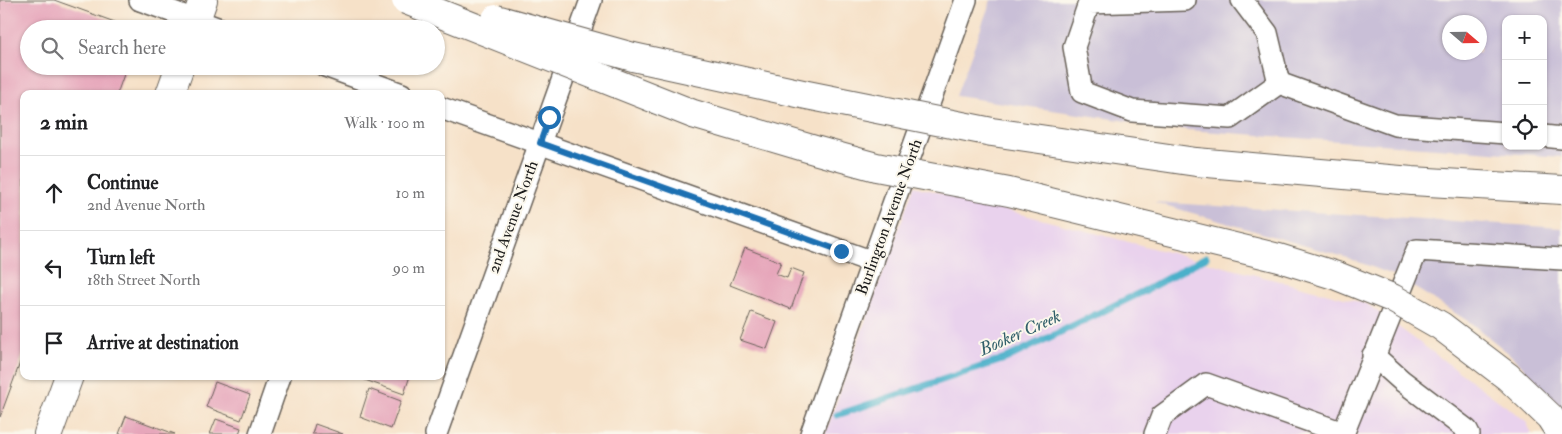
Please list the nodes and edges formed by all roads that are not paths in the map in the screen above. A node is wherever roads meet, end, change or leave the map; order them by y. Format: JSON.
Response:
{"nodes":[{"id":1,"x":140,"y":0,"type":"edge"},
{"id":2,"x":406,"y":0,"type":"edge"},
{"id":3,"x":427,"y":0,"type":"edge"},
{"id":4,"x":591,"y":0,"type":"edge"},
{"id":5,"x":966,"y":0,"type":"edge"},
{"id":6,"x":1184,"y":0,"type":"edge"},
{"id":7,"x":1242,"y":0,"type":"edge"},
{"id":8,"x":203,"y":19,"type":"edge"},
{"id":9,"x":177,"y":75,"type":"edge"},
{"id":10,"x":345,"y":75,"type":"edge"},
{"id":11,"x":1279,"y":83,"type":"junction"},
{"id":12,"x":376,"y":89,"type":"edge"},
{"id":13,"x":171,"y":90,"type":"edge"},
{"id":14,"x":445,"y":109,"type":"edge"},
{"id":15,"x":1502,"y":133,"type":"edge"},
{"id":16,"x":1547,"y":136,"type":"edge"},
{"id":17,"x":1562,"y":138,"type":"edge"},
{"id":18,"x":540,"y":143,"type":"junction"},
{"id":19,"x":1562,"y":190,"type":"edge"},
{"id":20,"x":1562,"y":259,"type":"edge"},
{"id":21,"x":872,"y":262,"type":"junction"},
{"id":22,"x":1373,"y":355,"type":"junction"},
{"id":23,"x":68,"y":380,"type":"edge"},
{"id":24,"x":279,"y":380,"type":"edge"},
{"id":25,"x":48,"y":434,"type":"edge"},
{"id":26,"x":260,"y":434,"type":"edge"},
{"id":27,"x":436,"y":434,"type":"edge"},
{"id":28,"x":811,"y":434,"type":"edge"},
{"id":29,"x":1155,"y":434,"type":"edge"},
{"id":30,"x":1343,"y":434,"type":"edge"},
{"id":31,"x":1469,"y":434,"type":"edge"},
{"id":32,"x":1561,"y":434,"type":"edge"}],
"edges":[{"from":1,"to":8,"type":"street"},
{"from":2,"to":32,"type":"main road","bridge":true},
{"from":3,"to":19,"type":"main road","bridge":true},
{"from":4,"to":18,"type":"street","name":"2nd Avenue North"},
{"from":5,"to":21,"type":"street","name":"Burlington Avenue North"},
{"from":6,"to":11,"type":"street"},
{"from":7,"to":11,"type":"street"},
{"from":9,"to":13,"type":"main road"},
{"from":10,"to":12,"type":"street"},
{"from":11,"to":15,"type":"street"},
{"from":14,"to":18,"type":"street"},
{"from":16,"to":17,"type":"street"},
{"from":18,"to":21,"type":"street"},
{"from":18,"to":27,"type":"street","name":"2nd Avenue North"},
{"from":20,"to":22,"type":"street"},
{"from":21,"to":28,"type":"street","name":"Burlington Avenue North"},
{"from":22,"to":30,"type":"street"},
{"from":22,"to":31,"type":"street"},
{"from":23,"to":25,"type":"main road"},
{"from":24,"to":26,"type":"street"},
{"from":29,"to":30,"type":"street"}]}
